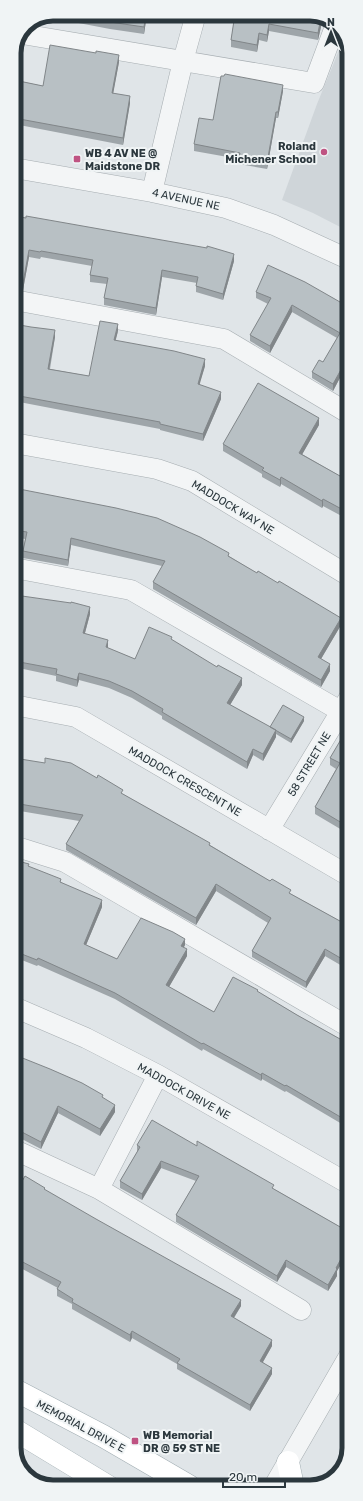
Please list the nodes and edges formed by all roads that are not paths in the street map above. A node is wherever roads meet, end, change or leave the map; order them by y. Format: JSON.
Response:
{"nodes":[{"id":1,"x":194,"y":21,"type":"edge"},
{"id":2,"x":333,"y":32,"type":"edge"},
{"id":3,"x":26,"y":35,"type":"edge"},
{"id":4,"x":183,"y":60,"type":"junction"},
{"id":5,"x":21,"y":169,"type":"edge"},
{"id":6,"x":152,"y":192,"type":"junction"},
{"id":7,"x":342,"y":256,"type":"edge"},
{"id":8,"x":21,"y":301,"type":"edge"},
{"id":9,"x":342,"y":409,"type":"edge"},
{"id":10,"x":21,"y":444,"type":"edge"},
{"id":11,"x":21,"y":569,"type":"edge"},
{"id":12,"x":342,"y":572,"type":"edge"},
{"id":13,"x":21,"y":706,"type":"edge"},
{"id":14,"x":342,"y":707,"type":"edge"},
{"id":15,"x":342,"y":715,"type":"edge"},
{"id":16,"x":269,"y":830,"type":"junction"},
{"id":17,"x":21,"y":848,"type":"edge"},
{"id":18,"x":342,"y":872,"type":"edge"},
{"id":19,"x":21,"y":1010,"type":"edge"},
{"id":20,"x":342,"y":1023,"type":"edge"},
{"id":21,"x":158,"y":1075,"type":"junction"},
{"id":22,"x":21,"y":1153,"type":"edge"},
{"id":23,"x":342,"y":1180,"type":"edge"},
{"id":24,"x":99,"y":1189,"type":"junction"},
{"id":25,"x":301,"y":1310,"type":"dead end"},
{"id":26,"x":342,"y":1368,"type":"edge"},
{"id":27,"x":21,"y":1393,"type":"edge"},
{"id":28,"x":21,"y":1434,"type":"edge"},
{"id":29,"x":288,"y":1462,"type":"junction"},
{"id":30,"x":97,"y":1480,"type":"edge"},
{"id":31,"x":179,"y":1480,"type":"edge"},
{"id":32,"x":278,"y":1480,"type":"edge"},
{"id":33,"x":292,"y":1480,"type":"edge"}],
"edges":[{"from":1,"to":4,"type":"street"},
{"from":2,"to":4,"type":"street"},
{"from":3,"to":4,"type":"street"},
{"from":4,"to":6,"type":"street"},
{"from":5,"to":6,"type":"street","name":"4 AVENUE NE"},
{"from":6,"to":7,"type":"street","name":"4 AVENUE NE"},
{"from":8,"to":9,"type":"street"},
{"from":10,"to":12,"type":"street","name":"MADDOCK WAY NE"},
{"from":11,"to":14,"type":"street"},
{"from":13,"to":16,"type":"street","name":"MADDOCK CRESCENT NE"},
{"from":15,"to":16,"type":"street","name":"58 STREET NE"},
{"from":16,"to":18,"type":"street","name":"MADDOCK CRESCENT NE"},
{"from":17,"to":20,"type":"street"},
{"from":19,"to":21,"type":"street","name":"MADDOCK DRIVE NE"},
{"from":21,"to":23,"type":"street","name":"MADDOCK DRIVE NE"},
{"from":21,"to":24,"type":"street"},
{"from":22,"to":24,"type":"street"},
{"from":24,"to":25,"type":"street"},
{"from":26,"to":29,"type":"street"},
{"from":27,"to":31,"type":"main road","name":"MEMORIAL DRIVE E"},
{"from":28,"to":30,"type":"main road"},
{"from":29,"to":32,"type":"street"},
{"from":29,"to":33,"type":"main road"}]}
